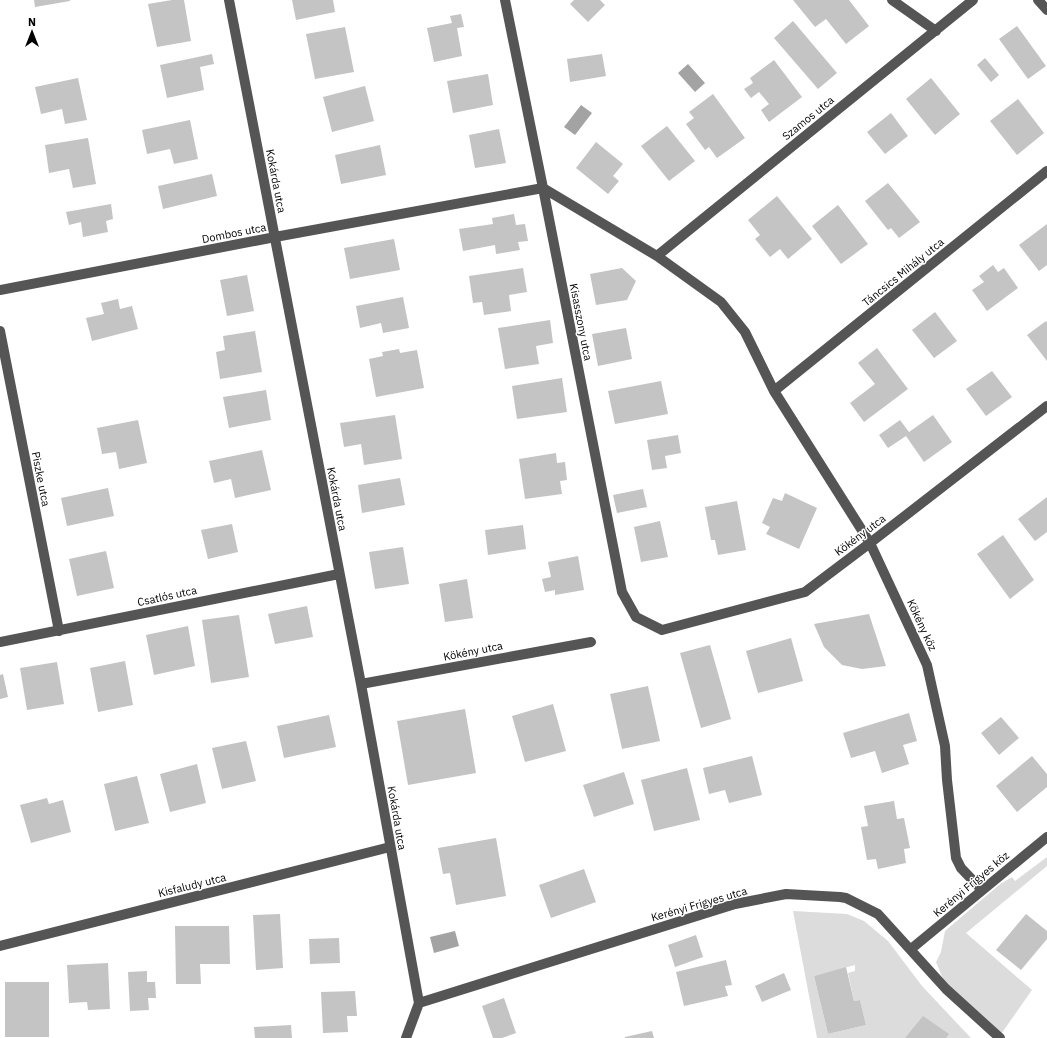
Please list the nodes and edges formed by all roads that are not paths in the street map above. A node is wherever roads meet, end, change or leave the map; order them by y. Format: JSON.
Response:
{"nodes":[{"id":1,"x":228,"y":0,"type":"edge"},
{"id":2,"x":505,"y":0,"type":"edge"},
{"id":3,"x":892,"y":0,"type":"edge"},
{"id":4,"x":974,"y":0,"type":"edge"},
{"id":5,"x":1038,"y":0,"type":"edge"},
{"id":6,"x":1047,"y":10,"type":"edge"},
{"id":7,"x":936,"y":30,"type":"junction"},
{"id":8,"x":1047,"y":171,"type":"edge"},
{"id":9,"x":543,"y":188,"type":"junction"},
{"id":10,"x":275,"y":237,"type":"junction"},
{"id":11,"x":657,"y":256,"type":"junction"},
{"id":12,"x":0,"y":290,"type":"edge"},
{"id":13,"x":0,"y":331,"type":"edge"},
{"id":14,"x":774,"y":391,"type":"junction"},
{"id":15,"x":1047,"y":406,"type":"edge"},
{"id":16,"x":870,"y":543,"type":"junction"},
{"id":17,"x":339,"y":574,"type":"junction"},
{"id":18,"x":662,"y":630,"type":"joint"},
{"id":19,"x":59,"y":631,"type":"junction"},
{"id":20,"x":0,"y":642,"type":"edge"},
{"id":21,"x":591,"y":642,"type":"dead end"},
{"id":22,"x":361,"y":684,"type":"junction"},
{"id":23,"x":1047,"y":837,"type":"edge"},
{"id":24,"x":390,"y":847,"type":"junction"},
{"id":25,"x":982,"y":890,"type":"junction"},
{"id":26,"x":0,"y":946,"type":"edge"},
{"id":27,"x":911,"y":949,"type":"junction"},
{"id":28,"x":419,"y":1003,"type":"junction"},
{"id":29,"x":406,"y":1038,"type":"edge"},
{"id":30,"x":1000,"y":1038,"type":"edge"}],
"edges":[{"from":1,"to":10,"type":"street","name":"Kokárda utca"},
{"from":2,"to":9,"type":"street","name":"Kisasszony utca"},
{"from":3,"to":7,"type":"street"},
{"from":4,"to":7,"type":"street","name":"Szamos utca"},
{"from":5,"to":6,"type":"street"},
{"from":7,"to":11,"type":"street","name":"Szamos utca"},
{"from":8,"to":14,"type":"street","name":"Táncsics Mihály utca"},
{"from":9,"to":10,"type":"street","name":"Dombos utca"},
{"from":9,"to":11,"type":"street","name":"Kökény köz"},
{"from":9,"to":18,"type":"street","name":"Kisasszony utca"},
{"from":10,"to":12,"type":"street","name":"Dombos utca"},
{"from":10,"to":17,"type":"street","name":"Kokárda utca"},
{"from":11,"to":14,"type":"street","name":"Kökény köz"},
{"from":13,"to":19,"type":"street","name":"Piszke utca"},
{"from":14,"to":16,"type":"street","name":"Kökény köz"},
{"from":15,"to":16,"type":"street","name":"Kökény utca"},
{"from":16,"to":18,"type":"street","name":"Kökény utca"},
{"from":16,"to":25,"type":"street","name":"Kökény köz"},
{"from":17,"to":19,"type":"street","name":"Csatlós utca"},
{"from":17,"to":22,"type":"street","name":"Kokárda utca"},
{"from":19,"to":20,"type":"street","name":"Csatlós utca"},
{"from":21,"to":22,"type":"street","name":"Kökény utca"},
{"from":22,"to":24,"type":"street","name":"Kokárda utca"},
{"from":23,"to":25,"type":"street","name":"Kerényi Frigyes köz"},
{"from":24,"to":26,"type":"street","name":"Kisfaludy utca"},
{"from":24,"to":28,"type":"street","name":"Kokárda utca"},
{"from":25,"to":27,"type":"street","name":"Kerényi Frigyes köz"},
{"from":27,"to":28,"type":"street","name":"Kerényi Frigyes utca"},
{"from":27,"to":30,"type":"street","name":"Kerényi Frigyes utca"},
{"from":28,"to":29,"type":"street"}]}
